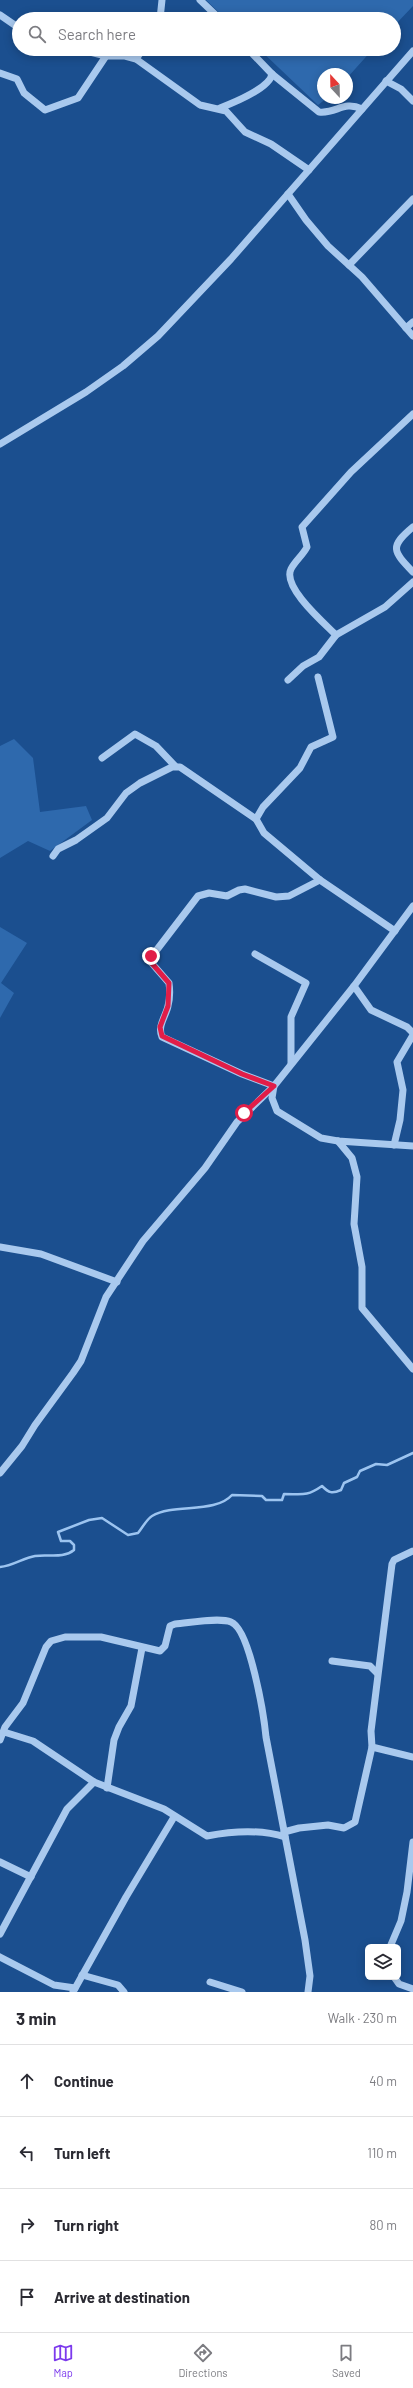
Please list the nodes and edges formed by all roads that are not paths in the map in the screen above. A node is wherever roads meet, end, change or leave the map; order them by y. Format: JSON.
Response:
{"nodes":[{"id":1,"x":162,"y":0,"type":"edge"},
{"id":2,"x":200,"y":0,"type":"edge"},
{"id":3,"x":161,"y":12,"type":"edge"},
{"id":4,"x":213,"y":12,"type":"edge"},
{"id":5,"x":0,"y":15,"type":"edge"},
{"id":6,"x":12,"y":23,"type":"edge"},
{"id":7,"x":413,"y":50,"type":"edge"},
{"id":8,"x":106,"y":56,"type":"joint"},
{"id":9,"x":138,"y":56,"type":"edge"},
{"id":10,"x":255,"y":56,"type":"edge"},
{"id":11,"x":136,"y":59,"type":"junction"},
{"id":12,"x":0,"y":73,"type":"edge"},
{"id":13,"x":272,"y":74,"type":"junction"},
{"id":14,"x":386,"y":81,"type":"junction"},
{"id":15,"x":413,"y":101,"type":"edge"},
{"id":16,"x":220,"y":108,"type":"junction"},
{"id":17,"x":362,"y":109,"type":"junction"},
{"id":18,"x":309,"y":170,"type":"junction"},
{"id":19,"x":288,"y":194,"type":"junction"},
{"id":20,"x":413,"y":199,"type":"edge"},
{"id":21,"x":349,"y":265,"type":"junction"},
{"id":22,"x":413,"y":322,"type":"edge"},
{"id":23,"x":406,"y":328,"type":"junction"},
{"id":24,"x":413,"y":336,"type":"edge"},
{"id":25,"x":413,"y":414,"type":"edge"},
{"id":26,"x":0,"y":444,"type":"edge"},
{"id":27,"x":413,"y":527,"type":"edge"},
{"id":28,"x":413,"y":572,"type":"edge"},
{"id":29,"x":413,"y":582,"type":"edge"},
{"id":30,"x":336,"y":635,"type":"junction"},
{"id":31,"x":318,"y":678,"type":"dead end"},
{"id":32,"x":288,"y":680,"type":"dead end"},
{"id":33,"x":102,"y":758,"type":"dead end"},
{"id":34,"x":175,"y":766,"type":"junction"},
{"id":35,"x":256,"y":819,"type":"junction"},
{"id":36,"x":53,"y":856,"type":"dead end"},
{"id":37,"x":320,"y":880,"type":"junction"},
{"id":38,"x":413,"y":906,"type":"edge"},
{"id":39,"x":395,"y":931,"type":"junction"},
{"id":40,"x":255,"y":954,"type":"dead end"},
{"id":41,"x":354,"y":986,"type":"junction"},
{"id":42,"x":413,"y":1034,"type":"edge"},
{"id":43,"x":291,"y":1063,"type":"junction"},
{"id":44,"x":274,"y":1086,"type":"junction"},
{"id":45,"x":338,"y":1141,"type":"junction"},
{"id":46,"x":394,"y":1145,"type":"junction"},
{"id":47,"x":413,"y":1146,"type":"edge"},
{"id":48,"x":0,"y":1247,"type":"edge"},
{"id":49,"x":118,"y":1282,"type":"junction"},
{"id":50,"x":413,"y":1369,"type":"edge"},
{"id":51,"x":0,"y":1473,"type":"edge"},
{"id":52,"x":413,"y":1551,"type":"edge"},
{"id":53,"x":142,"y":1648,"type":"junction"},
{"id":54,"x":332,"y":1661,"type":"dead end"},
{"id":55,"x":377,"y":1673,"type":"junction"},
{"id":56,"x":4,"y":1732,"type":"junction"},
{"id":57,"x":0,"y":1740,"type":"edge"},
{"id":58,"x":372,"y":1747,"type":"junction"},
{"id":59,"x":413,"y":1757,"type":"edge"},
{"id":60,"x":94,"y":1782,"type":"junction"},
{"id":61,"x":107,"y":1788,"type":"junction"},
{"id":62,"x":174,"y":1818,"type":"junction"},
{"id":63,"x":284,"y":1835,"type":"junction"},
{"id":64,"x":413,"y":1842,"type":"edge"},
{"id":65,"x":0,"y":1862,"type":"edge"},
{"id":66,"x":31,"y":1877,"type":"junction"},
{"id":67,"x":0,"y":1934,"type":"edge"},
{"id":68,"x":391,"y":1944,"type":"edge"},
{"id":69,"x":0,"y":1957,"type":"edge"},
{"id":70,"x":82,"y":1975,"type":"junction"},
{"id":71,"x":396,"y":1980,"type":"edge"},
{"id":72,"x":210,"y":1982,"type":"dead end"},
{"id":73,"x":413,"y":1988,"type":"edge"},
{"id":74,"x":74,"y":1990,"type":"edge"},
{"id":75,"x":124,"y":1992,"type":"edge"},
{"id":76,"x":242,"y":1992,"type":"edge"},
{"id":77,"x":308,"y":1992,"type":"edge"}],
"edges":[{"from":1,"to":3,"type":"street"},
{"from":2,"to":4,"type":"street"},
{"from":5,"to":6,"type":"street"},
{"from":7,"to":14,"type":"street"},
{"from":8,"to":11,"type":"street"},
{"from":8,"to":12,"type":"street"},
{"from":9,"to":11,"type":"street"},
{"from":10,"to":13,"type":"street"},
{"from":11,"to":16,"type":"street"},
{"from":13,"to":16,"type":"street"},
{"from":13,"to":17,"type":"street"},
{"from":14,"to":15,"type":"street"},
{"from":14,"to":17,"type":"street"},
{"from":16,"to":18,"type":"street"},
{"from":17,"to":18,"type":"street"},
{"from":18,"to":19,"type":"street"},
{"from":19,"to":21,"type":"street"},
{"from":19,"to":26,"type":"street"},
{"from":20,"to":21,"type":"street"},
{"from":21,"to":23,"type":"street"},
{"from":22,"to":23,"type":"street"},
{"from":23,"to":24,"type":"street"},
{"from":25,"to":30,"type":"street"},
{"from":27,"to":28,"type":"street"},
{"from":29,"to":30,"type":"street"},
{"from":30,"to":32,"type":"street"},
{"from":31,"to":35,"type":"street"},
{"from":33,"to":34,"type":"street"},
{"from":34,"to":35,"type":"street"},
{"from":34,"to":36,"type":"street"},
{"from":35,"to":37,"type":"street"},
{"from":37,"to":39,"type":"street"},
{"from":37,"to":44,"type":"street"},
{"from":38,"to":39,"type":"street"},
{"from":39,"to":41,"type":"street"},
{"from":40,"to":43,"type":"street"},
{"from":41,"to":42,"type":"street"},
{"from":41,"to":43,"type":"street"},
{"from":42,"to":46,"type":"street"},
{"from":43,"to":44,"type":"street"},
{"from":44,"to":45,"type":"street"},
{"from":44,"to":49,"type":"street"},
{"from":45,"to":46,"type":"street"},
{"from":45,"to":50,"type":"street"},
{"from":46,"to":47,"type":"street"},
{"from":48,"to":49,"type":"street"},
{"from":49,"to":51,"type":"street"},
{"from":52,"to":55,"type":"street"},
{"from":53,"to":56,"type":"street"},
{"from":53,"to":61,"type":"street"},
{"from":53,"to":63,"type":"street"},
{"from":54,"to":55,"type":"street"},
{"from":55,"to":58,"type":"street"},
{"from":56,"to":57,"type":"street"},
{"from":56,"to":60,"type":"street"},
{"from":58,"to":59,"type":"street"},
{"from":58,"to":63,"type":"street"},
{"from":60,"to":61,"type":"street"},
{"from":60,"to":66,"type":"street"},
{"from":61,"to":62,"type":"street"},
{"from":62,"to":63,"type":"street"},
{"from":62,"to":70,"type":"street"},
{"from":63,"to":77,"type":"street"},
{"from":64,"to":68,"type":"street"},
{"from":65,"to":66,"type":"street"},
{"from":66,"to":67,"type":"street"},
{"from":69,"to":74,"type":"street"},
{"from":70,"to":74,"type":"street"},
{"from":70,"to":75,"type":"street"},
{"from":71,"to":73,"type":"street"},
{"from":72,"to":76,"type":"street"}]}
